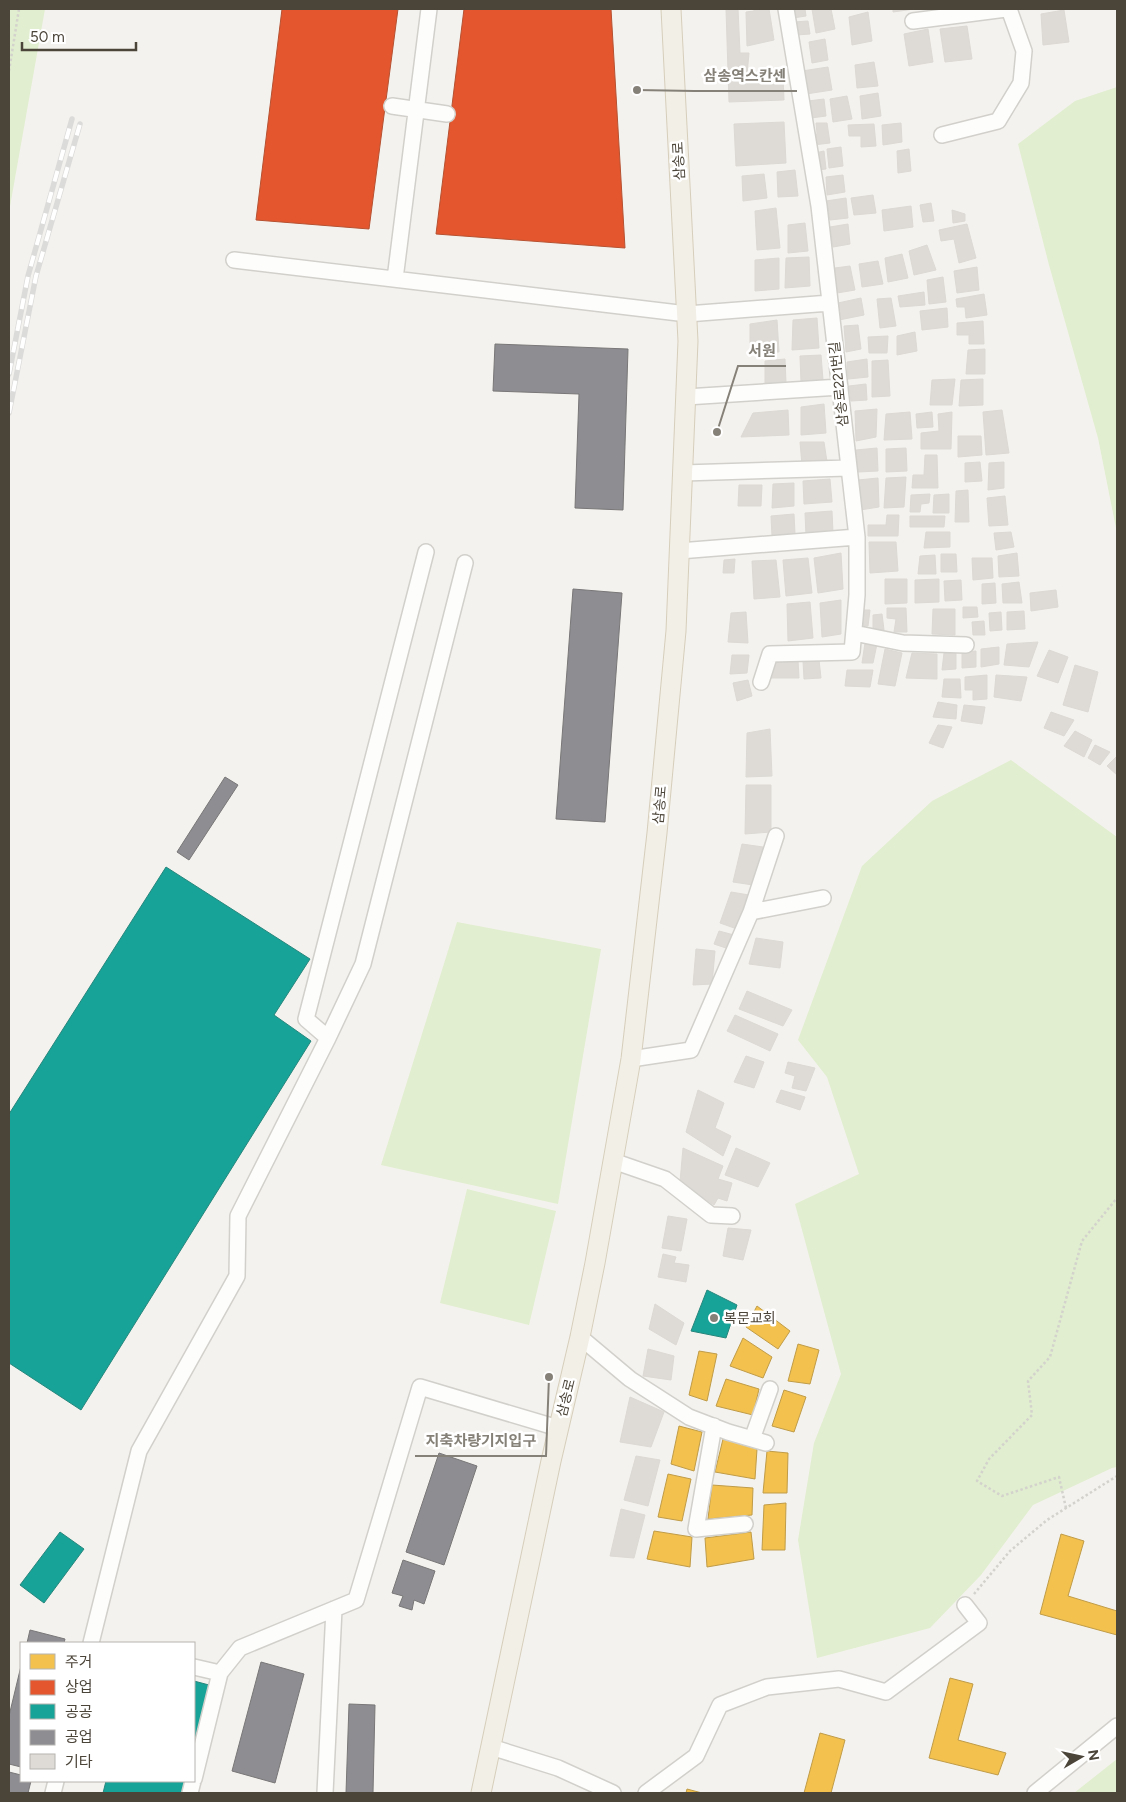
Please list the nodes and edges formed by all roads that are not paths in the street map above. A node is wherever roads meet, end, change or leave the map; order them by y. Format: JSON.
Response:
{"nodes":[{"id":1,"x":429,"y":9,"type":"edge"},
{"id":2,"x":671,"y":9,"type":"edge"},
{"id":3,"x":786,"y":9,"type":"edge"},
{"id":4,"x":1007,"y":9,"type":"edge"},
{"id":5,"x":929,"y":14,"type":"edge"},
{"id":6,"x":913,"y":21,"type":"dead end"},
{"id":7,"x":392,"y":106,"type":"dead end"},
{"id":8,"x":416,"y":109,"type":"junction"},
{"id":9,"x":447,"y":114,"type":"dead end"},
{"id":10,"x":942,"y":135,"type":"dead end"},
{"id":11,"x":234,"y":260,"type":"dead end"},
{"id":12,"x":395,"y":279,"type":"junction"},
{"id":13,"x":830,"y":303,"type":"junction"},
{"id":14,"x":687,"y":314,"type":"junction"},
{"id":15,"x":840,"y":387,"type":"junction"},
{"id":16,"x":686,"y":397,"type":"junction"},
{"id":17,"x":848,"y":468,"type":"junction"},
{"id":18,"x":682,"y":473,"type":"junction"},
{"id":19,"x":856,"y":537,"type":"junction"},
{"id":20,"x":679,"y":551,"type":"junction"},
{"id":21,"x":426,"y":552,"type":"dead end"},
{"id":22,"x":465,"y":563,"type":"dead end"},
{"id":23,"x":854,"y":633,"type":"junction"},
{"id":24,"x":966,"y":645,"type":"dead end"},
{"id":25,"x":761,"y":682,"type":"dead end"},
{"id":26,"x":776,"y":836,"type":"dead end"},
{"id":27,"x":823,"y":898,"type":"dead end"},
{"id":28,"x":751,"y":912,"type":"junction"},
{"id":29,"x":328,"y":1038,"type":"junction"},
{"id":30,"x":631,"y":1059,"type":"junction"},
{"id":31,"x":613,"y":1161,"type":"junction"},
{"id":32,"x":732,"y":1216,"type":"dead end"},
{"id":33,"x":580,"y":1337,"type":"junction"},
{"id":34,"x":770,"y":1389,"type":"dead end"},
{"id":35,"x":714,"y":1426,"type":"junction"},
{"id":36,"x":558,"y":1428,"type":"junction"},
{"id":37,"x":745,"y":1524,"type":"dead end"},
{"id":38,"x":965,"y":1605,"type":"road end"},
{"id":39,"x":334,"y":1609,"type":"junction"},
{"id":40,"x":93,"y":1642,"type":"edge"},
{"id":41,"x":195,"y":1667,"type":"edge"},
{"id":42,"x":220,"y":1673,"type":"junction"},
{"id":43,"x":1117,"y":1726,"type":"edge"},
{"id":44,"x":491,"y":1747,"type":"junction"},
{"id":45,"x":195,"y":1776,"type":"edge"},
{"id":46,"x":325,"y":1793,"type":"edge"},
{"id":47,"x":481,"y":1793,"type":"edge"},
{"id":48,"x":613,"y":1793,"type":"edge"},
{"id":49,"x":646,"y":1793,"type":"edge"},
{"id":50,"x":1035,"y":1793,"type":"edge"}],
"edges":[{"from":1,"to":8,"type":"street"},
{"from":2,"to":14,"type":"main road","name":"삼송로"},
{"from":3,"to":13,"type":"street","name":"삼송로221번길"},
{"from":4,"to":5,"type":"street"},
{"from":4,"to":10,"type":"street"},
{"from":5,"to":6,"type":"street"},
{"from":7,"to":8,"type":"street"},
{"from":8,"to":9,"type":"street"},
{"from":8,"to":12,"type":"street"},
{"from":11,"to":12,"type":"street"},
{"from":12,"to":14,"type":"street"},
{"from":13,"to":14,"type":"street"},
{"from":13,"to":15,"type":"street","name":"삼송로221번길"},
{"from":14,"to":16,"type":"main road","name":"삼송로"},
{"from":15,"to":16,"type":"street"},
{"from":15,"to":17,"type":"street","name":"삼송로221번길"},
{"from":16,"to":18,"type":"main road","name":"삼송로"},
{"from":17,"to":18,"type":"street"},
{"from":17,"to":19,"type":"street","name":"삼송로221번길"},
{"from":18,"to":20,"type":"main road","name":"삼송로"},
{"from":19,"to":20,"type":"street"},
{"from":19,"to":23,"type":"street","name":"삼송로221번길"},
{"from":20,"to":30,"type":"main road","name":"삼송로"},
{"from":21,"to":29,"type":"street"},
{"from":22,"to":29,"type":"street"},
{"from":23,"to":24,"type":"street"},
{"from":23,"to":25,"type":"street","name":"삼송로221번길"},
{"from":26,"to":28,"type":"street"},
{"from":27,"to":28,"type":"street"},
{"from":28,"to":30,"type":"street"},
{"from":29,"to":40,"type":"street"},
{"from":30,"to":31,"type":"main road","name":"삼송로"},
{"from":31,"to":32,"type":"street"},
{"from":31,"to":33,"type":"main road","name":"삼송로"},
{"from":33,"to":35,"type":"street"},
{"from":33,"to":36,"type":"main road","name":"삼송로"},
{"from":34,"to":35,"type":"street"},
{"from":35,"to":37,"type":"street"},
{"from":36,"to":39,"type":"street"},
{"from":36,"to":44,"type":"main road","name":"삼송로"},
{"from":38,"to":49,"type":"street"},
{"from":39,"to":42,"type":"street"},
{"from":39,"to":46,"type":"street"},
{"from":41,"to":42,"type":"street"},
{"from":42,"to":45,"type":"street"},
{"from":43,"to":50,"type":"street"},
{"from":44,"to":47,"type":"main road","name":"삼송로"},
{"from":44,"to":48,"type":"street"}]}
